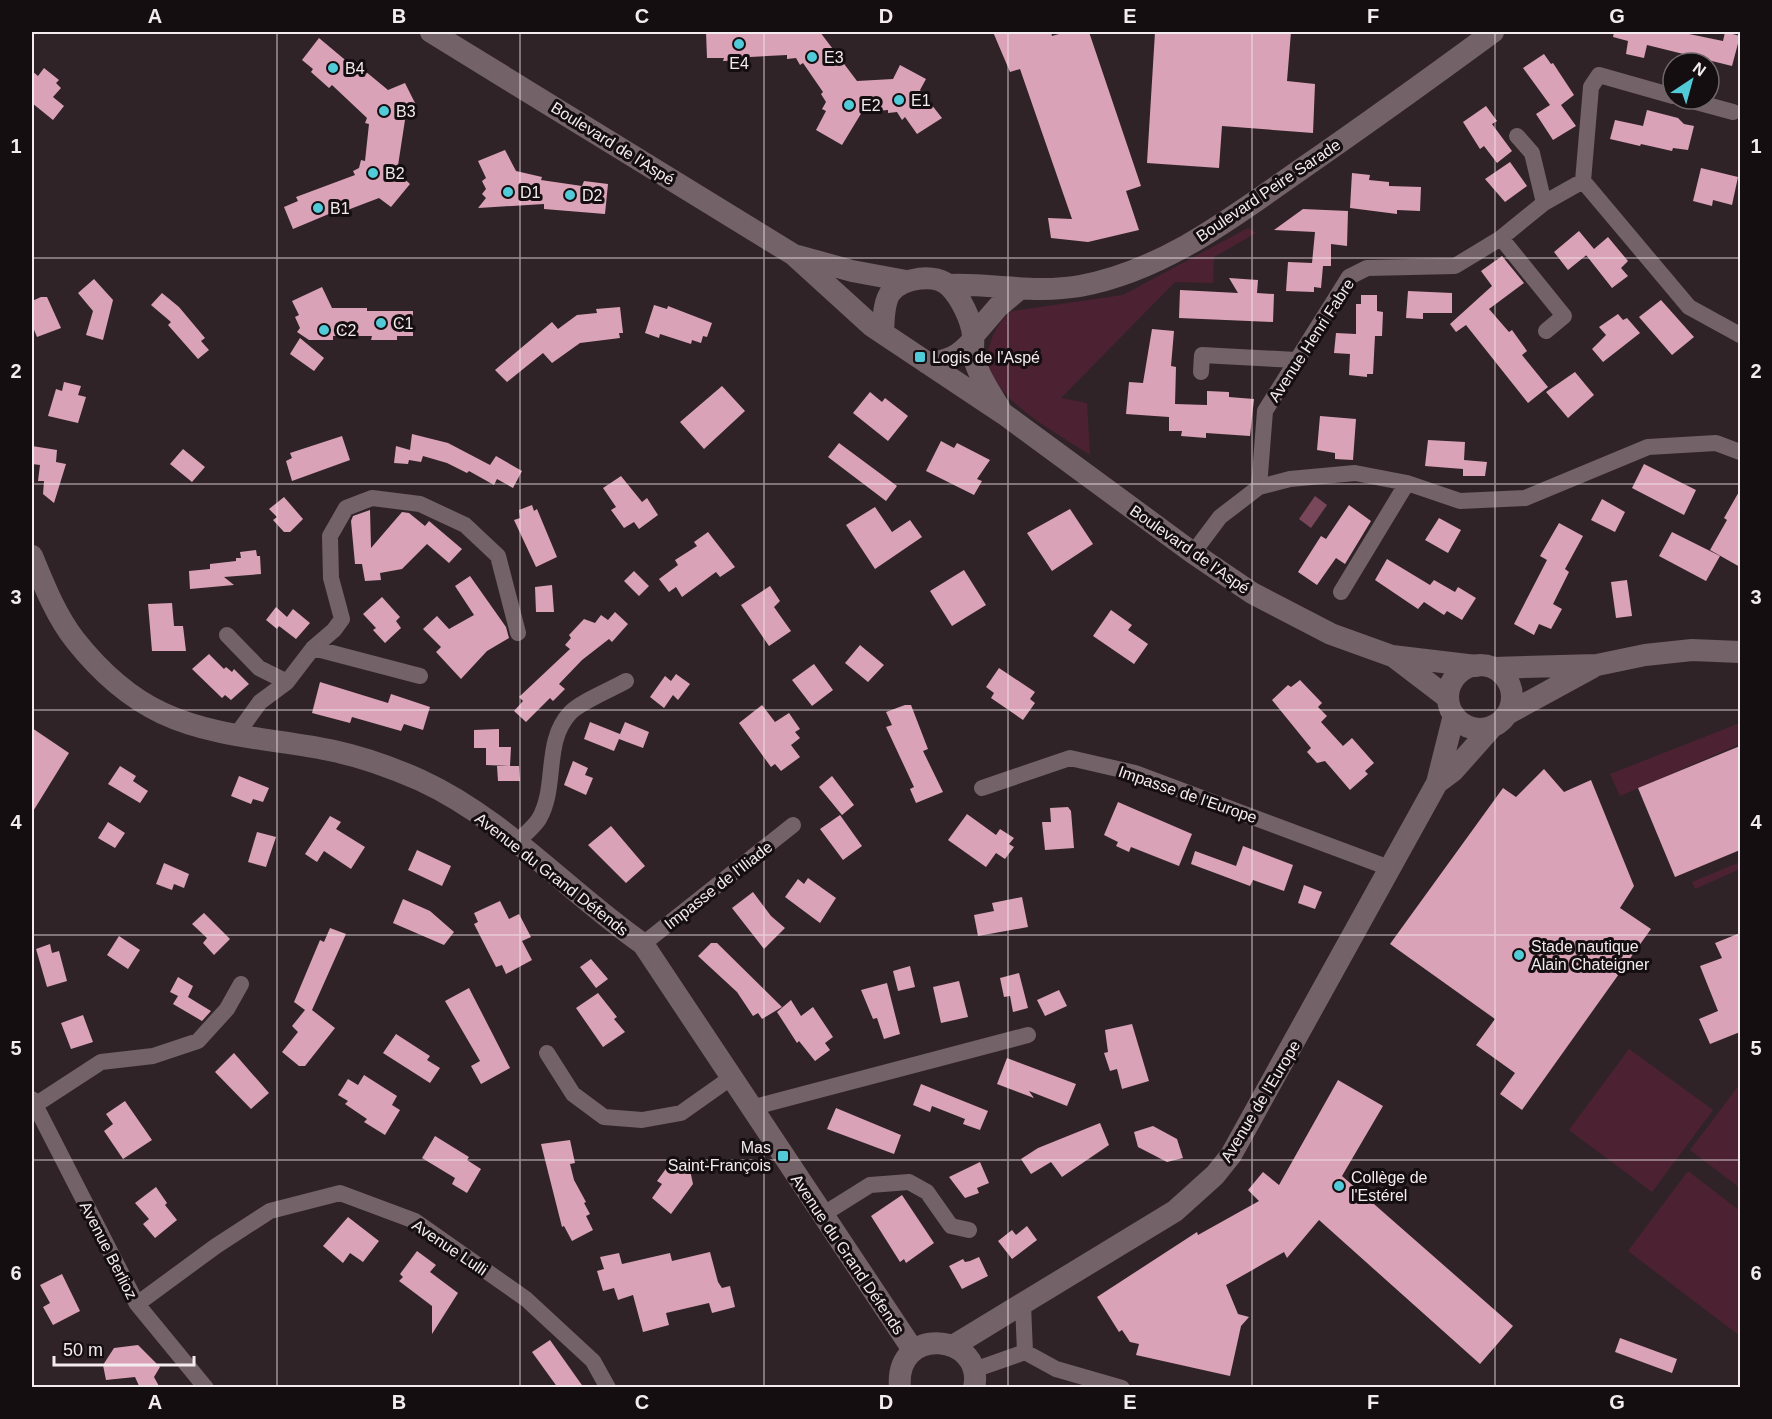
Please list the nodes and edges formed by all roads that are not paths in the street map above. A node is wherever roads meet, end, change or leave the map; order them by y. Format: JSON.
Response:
{"nodes":[{"id":1,"x":431,"y":32,"type":"edge"},
{"id":2,"x":1493,"y":32,"type":"edge"},
{"id":3,"x":1661,"y":93,"type":"edge"},
{"id":4,"x":1721,"y":109,"type":"edge"},
{"id":5,"x":1733,"y":112,"type":"dead end"},
{"id":6,"x":1517,"y":136,"type":"dead end"},
{"id":7,"x":1583,"y":181,"type":"junction"},
{"id":8,"x":1544,"y":203,"type":"junction"},
{"id":9,"x":1501,"y":238,"type":"junction"},
{"id":10,"x":794,"y":255,"type":"junction"},
{"id":11,"x":906,"y":281,"type":"junction"},
{"id":12,"x":948,"y":285,"type":"junction"},
{"id":13,"x":1018,"y":290,"type":"junction"},
{"id":14,"x":1546,"y":331,"type":"dead end"},
{"id":15,"x":883,"y":332,"type":"junction"},
{"id":16,"x":1740,"y":335,"type":"edge"},
{"id":17,"x":973,"y":338,"type":"junction"},
{"id":18,"x":1296,"y":360,"type":"junction"},
{"id":19,"x":927,"y":363,"type":"junction"},
{"id":20,"x":1201,"y":372,"type":"dead end"},
{"id":21,"x":1004,"y":414,"type":"junction"},
{"id":22,"x":1740,"y":452,"type":"edge"},
{"id":23,"x":1407,"y":483,"type":"junction"},
{"id":24,"x":1259,"y":487,"type":"junction"},
{"id":25,"x":1193,"y":553,"type":"junction"},
{"id":26,"x":32,"y":556,"type":"edge"},
{"id":27,"x":1341,"y":592,"type":"dead end"},
{"id":28,"x":518,"y":633,"type":"dead end"},
{"id":29,"x":227,"y":635,"type":"dead end"},
{"id":30,"x":313,"y":648,"type":"junction"},
{"id":31,"x":1740,"y":651,"type":"edge"},
{"id":32,"x":1392,"y":656,"type":"junction"},
{"id":33,"x":1597,"y":665,"type":"junction"},
{"id":34,"x":1485,"y":667,"type":"junction"},
{"id":35,"x":420,"y":676,"type":"dead end"},
{"id":36,"x":626,"y":681,"type":"dead end"},
{"id":37,"x":286,"y":682,"type":"junction"},
{"id":38,"x":1451,"y":707,"type":"junction"},
{"id":39,"x":1500,"y":720,"type":"junction"},
{"id":40,"x":237,"y":734,"type":"junction"},
{"id":41,"x":1437,"y":783,"type":"junction"},
{"id":42,"x":982,"y":788,"type":"dead end"},
{"id":43,"x":793,"y":825,"type":"dead end"},
{"id":44,"x":517,"y":842,"type":"junction"},
{"id":45,"x":1392,"y":869,"type":"junction"},
{"id":46,"x":643,"y":944,"type":"junction"},
{"id":47,"x":241,"y":984,"type":"dead end"},
{"id":48,"x":1028,"y":1035,"type":"dead end"},
{"id":49,"x":547,"y":1053,"type":"dead end"},
{"id":50,"x":732,"y":1077,"type":"junction"},
{"id":51,"x":33,"y":1102,"type":"edge"},
{"id":52,"x":751,"y":1108,"type":"junction"},
{"id":53,"x":822,"y":1215,"type":"junction"},
{"id":54,"x":969,"y":1230,"type":"dead end"},
{"id":55,"x":137,"y":1304,"type":"junction"},
{"id":56,"x":1023,"y":1305,"type":"junction"},
{"id":57,"x":953,"y":1346,"type":"junction"},
{"id":58,"x":913,"y":1350,"type":"junction"},
{"id":59,"x":1025,"y":1352,"type":"junction"},
{"id":60,"x":974,"y":1379,"type":"edge"},
{"id":61,"x":206,"y":1388,"type":"edge"},
{"id":62,"x":608,"y":1388,"type":"edge"},
{"id":63,"x":900,"y":1388,"type":"edge"},
{"id":64,"x":1122,"y":1388,"type":"edge"}],
"edges":[{"from":1,"to":10,"type":"street","name":"Boulevard de l'Aspé"},
{"from":2,"to":13,"type":"street","name":"Boulevard Peire Sarade"},
{"from":3,"to":7,"type":"street"},
{"from":4,"to":5,"type":"street"},
{"from":6,"to":8,"type":"street"},
{"from":7,"to":8,"type":"street","name":"Avenue Henri Fabre"},
{"from":7,"to":16,"type":"street"},
{"from":8,"to":9,"type":"street","name":"Avenue Henri Fabre"},
{"from":9,"to":14,"type":"street"},
{"from":9,"to":18,"type":"street","name":"Avenue Henri Fabre"},
{"from":10,"to":11,"type":"street","name":"Boulevard de l'Aspé"},
{"from":10,"to":15,"type":"street","name":"Boulevard de l'Aspé"},
{"from":11,"to":12,"type":"street"},
{"from":11,"to":15,"type":"street"},
{"from":12,"to":13,"type":"street","name":"Boulevard Peire Sarade"},
{"from":12,"to":17,"type":"street"},
{"from":13,"to":17,"type":"street"},
{"from":15,"to":19,"type":"street"},
{"from":17,"to":19,"type":"street"},
{"from":17,"to":21,"type":"street","name":"Boulevard de l'Aspé"},
{"from":18,"to":20,"type":"street"},
{"from":18,"to":24,"type":"street","name":"Avenue Henri Fabre"},
{"from":19,"to":21,"type":"street","name":"Boulevard de l'Aspé"},
{"from":21,"to":25,"type":"street","name":"Boulevard de l'Aspé"},
{"from":22,"to":23,"type":"street"},
{"from":23,"to":24,"type":"street"},
{"from":23,"to":27,"type":"street"},
{"from":24,"to":25,"type":"street"},
{"from":25,"to":32,"type":"street","name":"Boulevard de l'Aspé"},
{"from":26,"to":40,"type":"street","name":"Avenue du Grand Défends"},
{"from":28,"to":30,"type":"street"},
{"from":29,"to":37,"type":"street"},
{"from":30,"to":35,"type":"street"},
{"from":30,"to":37,"type":"street"},
{"from":31,"to":33,"type":"street","name":"Boulevard de l'Aspé"},
{"from":32,"to":34,"type":"street","name":"Boulevard de l'Aspé"},
{"from":32,"to":38,"type":"street","name":"Boulevard de l'Aspé"},
{"from":33,"to":34,"type":"street","name":"Boulevard de l'Aspé"},
{"from":33,"to":39,"type":"street","name":"Boulevard de l'Aspé"},
{"from":34,"to":38,"type":"street"},
{"from":34,"to":39,"type":"street"},
{"from":36,"to":44,"type":"street"},
{"from":37,"to":40,"type":"street"},
{"from":38,"to":39,"type":"street"},
{"from":38,"to":41,"type":"street","name":"Avenue de l'Europe"},
{"from":39,"to":41,"type":"street","name":"Avenue de l'Europe"},
{"from":40,"to":44,"type":"street","name":"Avenue du Grand Défends"},
{"from":41,"to":45,"type":"street","name":"Avenue de l'Europe"},
{"from":42,"to":45,"type":"street","name":"Impasse de l'Europe"},
{"from":43,"to":46,"type":"street","name":"Impasse de l'Iliade"},
{"from":44,"to":46,"type":"street","name":"Avenue du Grand Défends"},
{"from":45,"to":56,"type":"street","name":"Avenue de l'Europe"},
{"from":46,"to":50,"type":"street","name":"Avenue du Grand Défends"},
{"from":47,"to":51,"type":"street"},
{"from":48,"to":52,"type":"street"},
{"from":49,"to":50,"type":"street"},
{"from":50,"to":52,"type":"street","name":"Avenue du Grand Défends"},
{"from":51,"to":55,"type":"street","name":"Avenue Berlioz"},
{"from":52,"to":53,"type":"street","name":"Avenue du Grand Défends"},
{"from":53,"to":54,"type":"street"},
{"from":53,"to":58,"type":"street","name":"Avenue du Grand Défends"},
{"from":55,"to":61,"type":"street","name":"Avenue Berlioz"},
{"from":55,"to":62,"type":"street","name":"Avenue Lulli"},
{"from":56,"to":57,"type":"street","name":"Avenue de l'Europe"},
{"from":56,"to":59,"type":"street"},
{"from":57,"to":58,"type":"street"},
{"from":57,"to":60,"type":"street"},
{"from":58,"to":63,"type":"street"},
{"from":59,"to":60,"type":"street"},
{"from":59,"to":64,"type":"street"}]}
